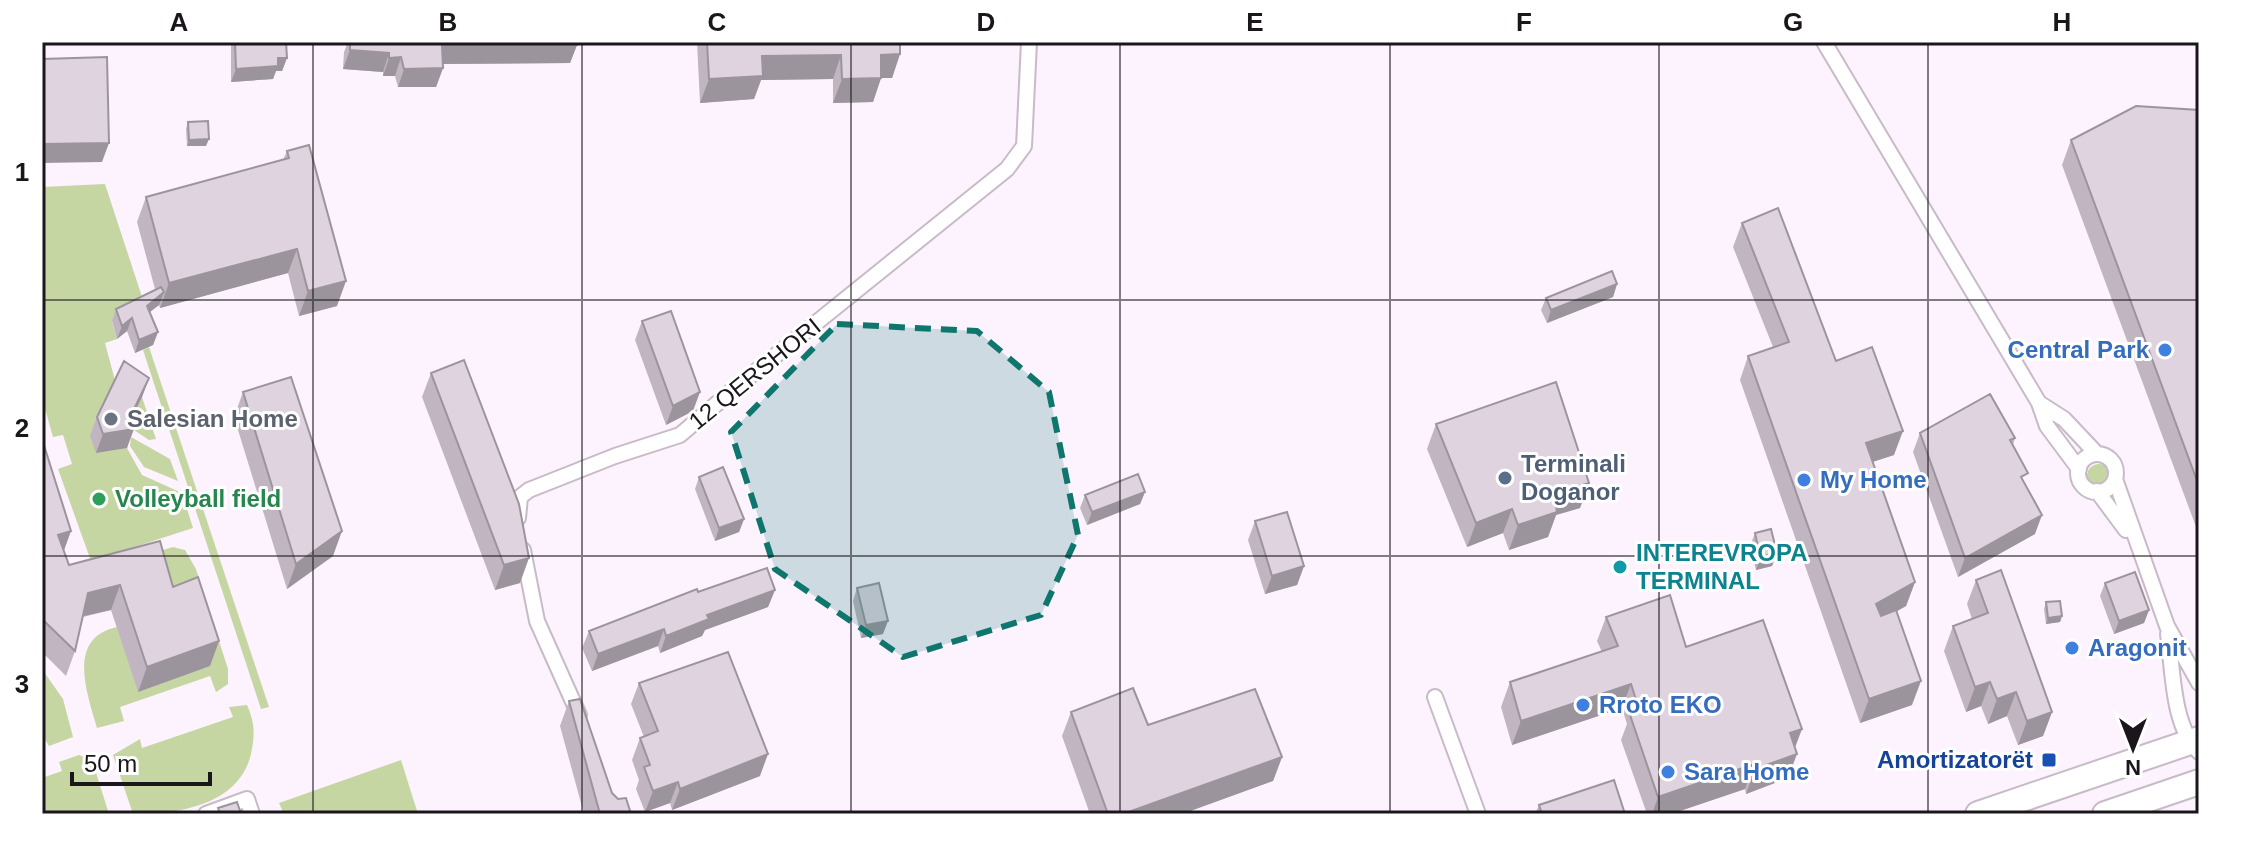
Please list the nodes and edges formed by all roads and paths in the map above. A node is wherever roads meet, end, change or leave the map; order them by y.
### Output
1 (1029, 42) edge
2 (1824, 42) edge
3 (2039, 403) junction
4 (2097, 454) junction
5 (2079, 469) junction
6 (2115, 479) junction
7 (2097, 491) junction
8 (2134, 539) junction
9 (2167, 626) junction
10 (2199, 683) edge
11 (1435, 697) dead end
12 (584, 728) edge
13 (2196, 744) edge
14 (2199, 782) edge
15 (206, 814) edge
16 (252, 814) edge
17 (1478, 814) edge
18 (1978, 814) edge
19 (2105, 814) edge

1 - 12 street, 12 QERSHORI
2 - 3 street
3 - 4 street
3 - 5 street
4 - 5 street
4 - 6 street
5 - 7 street
6 - 7 street
6 - 8 street
7 - 8 street
8 - 9 street
9 - 10 street
9 - 13 street
11 - 17 street
13 - 18 highway
14 - 19 highway
15 - 16 street

